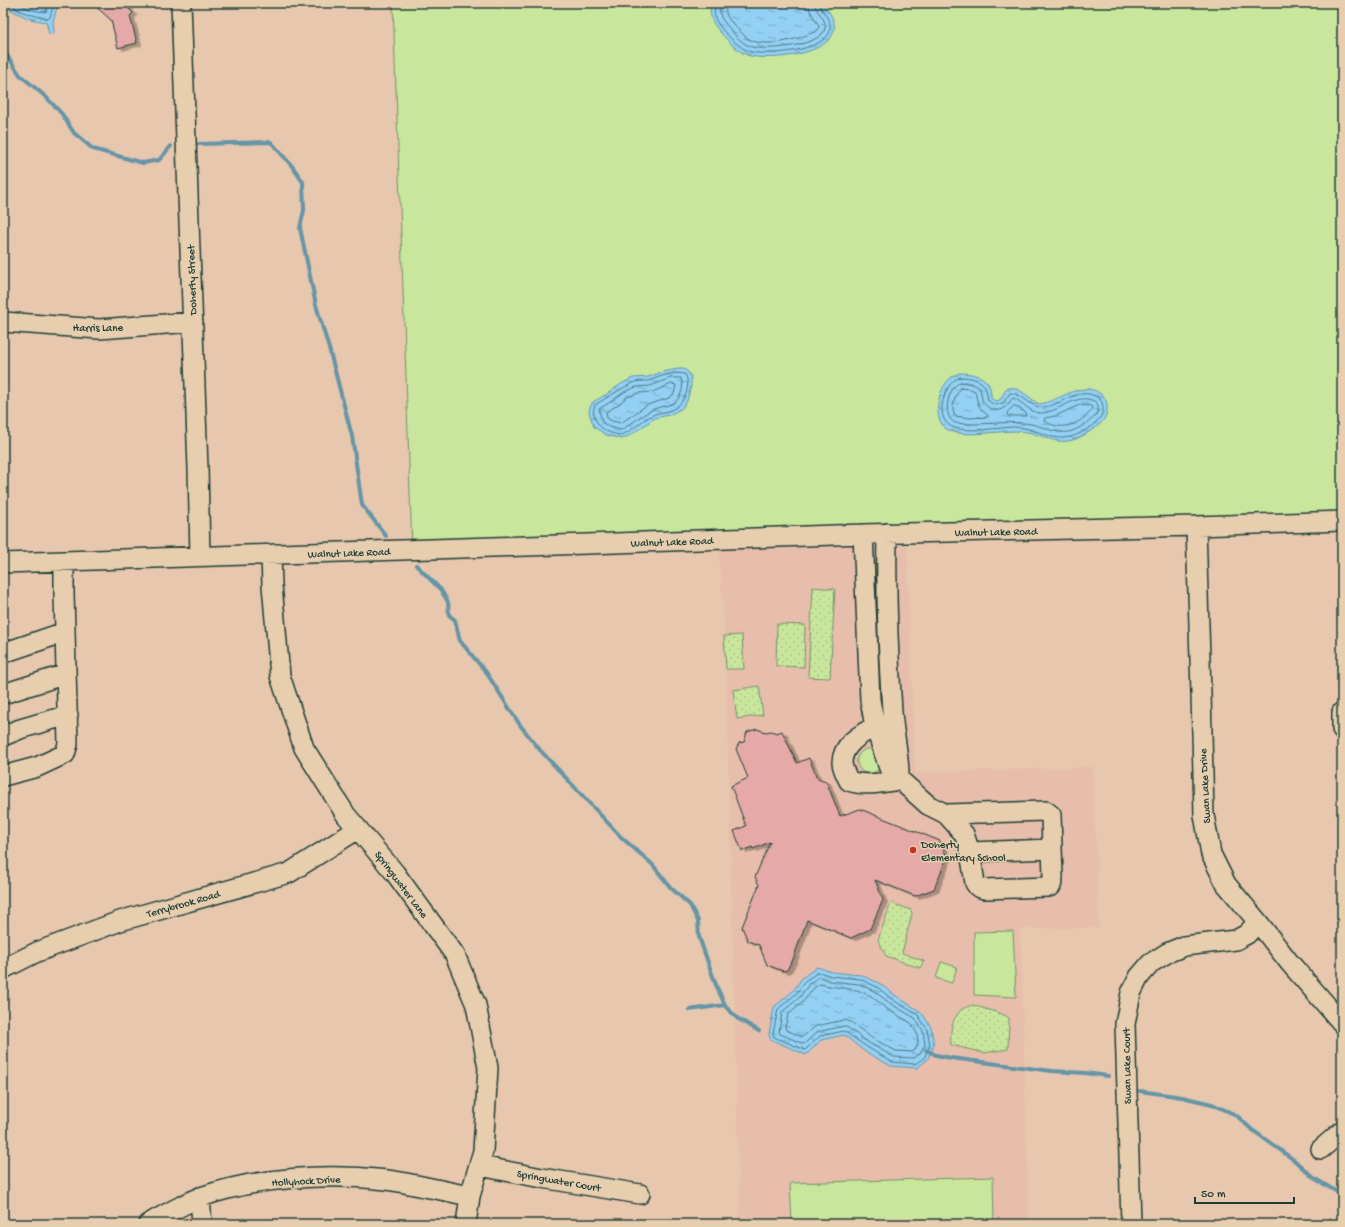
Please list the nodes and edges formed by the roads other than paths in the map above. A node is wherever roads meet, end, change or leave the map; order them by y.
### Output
1 (181, 3) edge
2 (3, 322) edge
3 (192, 322) junction
4 (1342, 520) edge
5 (1196, 526) junction
6 (886, 533) junction
7 (863, 534) junction
8 (271, 555) junction
9 (200, 556) junction
10 (64, 562) junction
11 (3, 564) edge
12 (65, 632) junction
13 (3, 653) edge
14 (66, 674) junction
15 (3, 694) edge
16 (1342, 712) edge
17 (68, 715) junction
18 (875, 726) junction
19 (1342, 729) edge
20 (3, 736) edge
21 (3, 776) edge
22 (900, 780) junction
23 (946, 814) junction
24 (358, 829) junction
25 (1052, 849) junction
26 (970, 852) junction
27 (1258, 922) junction
28 (3, 969) edge
29 (1342, 1023) edge
30 (1342, 1131) edge
31 (1321, 1149) dead end
32 (480, 1166) junction
33 (640, 1194) dead end
34 (470, 1196) junction
35 (200, 1198) junction
36 (1131, 1223) dead end
37 (149, 1224) edge
38 (202, 1224) edge
39 (466, 1224) edge

1 - 3 street, Doherty Street
2 - 3 street, Harris Lane
3 - 9 street, Doherty Street
4 - 5 street, Walnut Lake Road
5 - 6 street, Walnut Lake Road
5 - 27 street, Swan Lake Drive
6 - 7 street, Walnut Lake Road
6 - 22 street
7 - 8 street, Walnut Lake Road
7 - 18 street
8 - 9 street, Walnut Lake Road
8 - 24 street, Springwater Lane
9 - 10 street, Walnut Lake Road
10 - 11 street, Walnut Lake Road
10 - 12 street
12 - 13 street
12 - 14 street
14 - 15 street
14 - 17 street
16 - 19 street
17 - 20 street
17 - 21 street
18 - 22 street
18 - 22 street
22 - 23 street
23 - 25 street
23 - 26 street
24 - 28 street, Terrybrook Road
24 - 32 street, Springwater Lane
25 - 26 street
25 - 26 street
27 - 29 street, Swan Lake Drive
27 - 36 street, Swan Lake Court
30 - 31 street
32 - 33 street, Springwater Court
32 - 34 street, Springwater Lane
34 - 35 street, Hollyhock Drive
34 - 39 street, Springwater Lane
35 - 37 street, Hollyhock Drive
35 - 38 street

